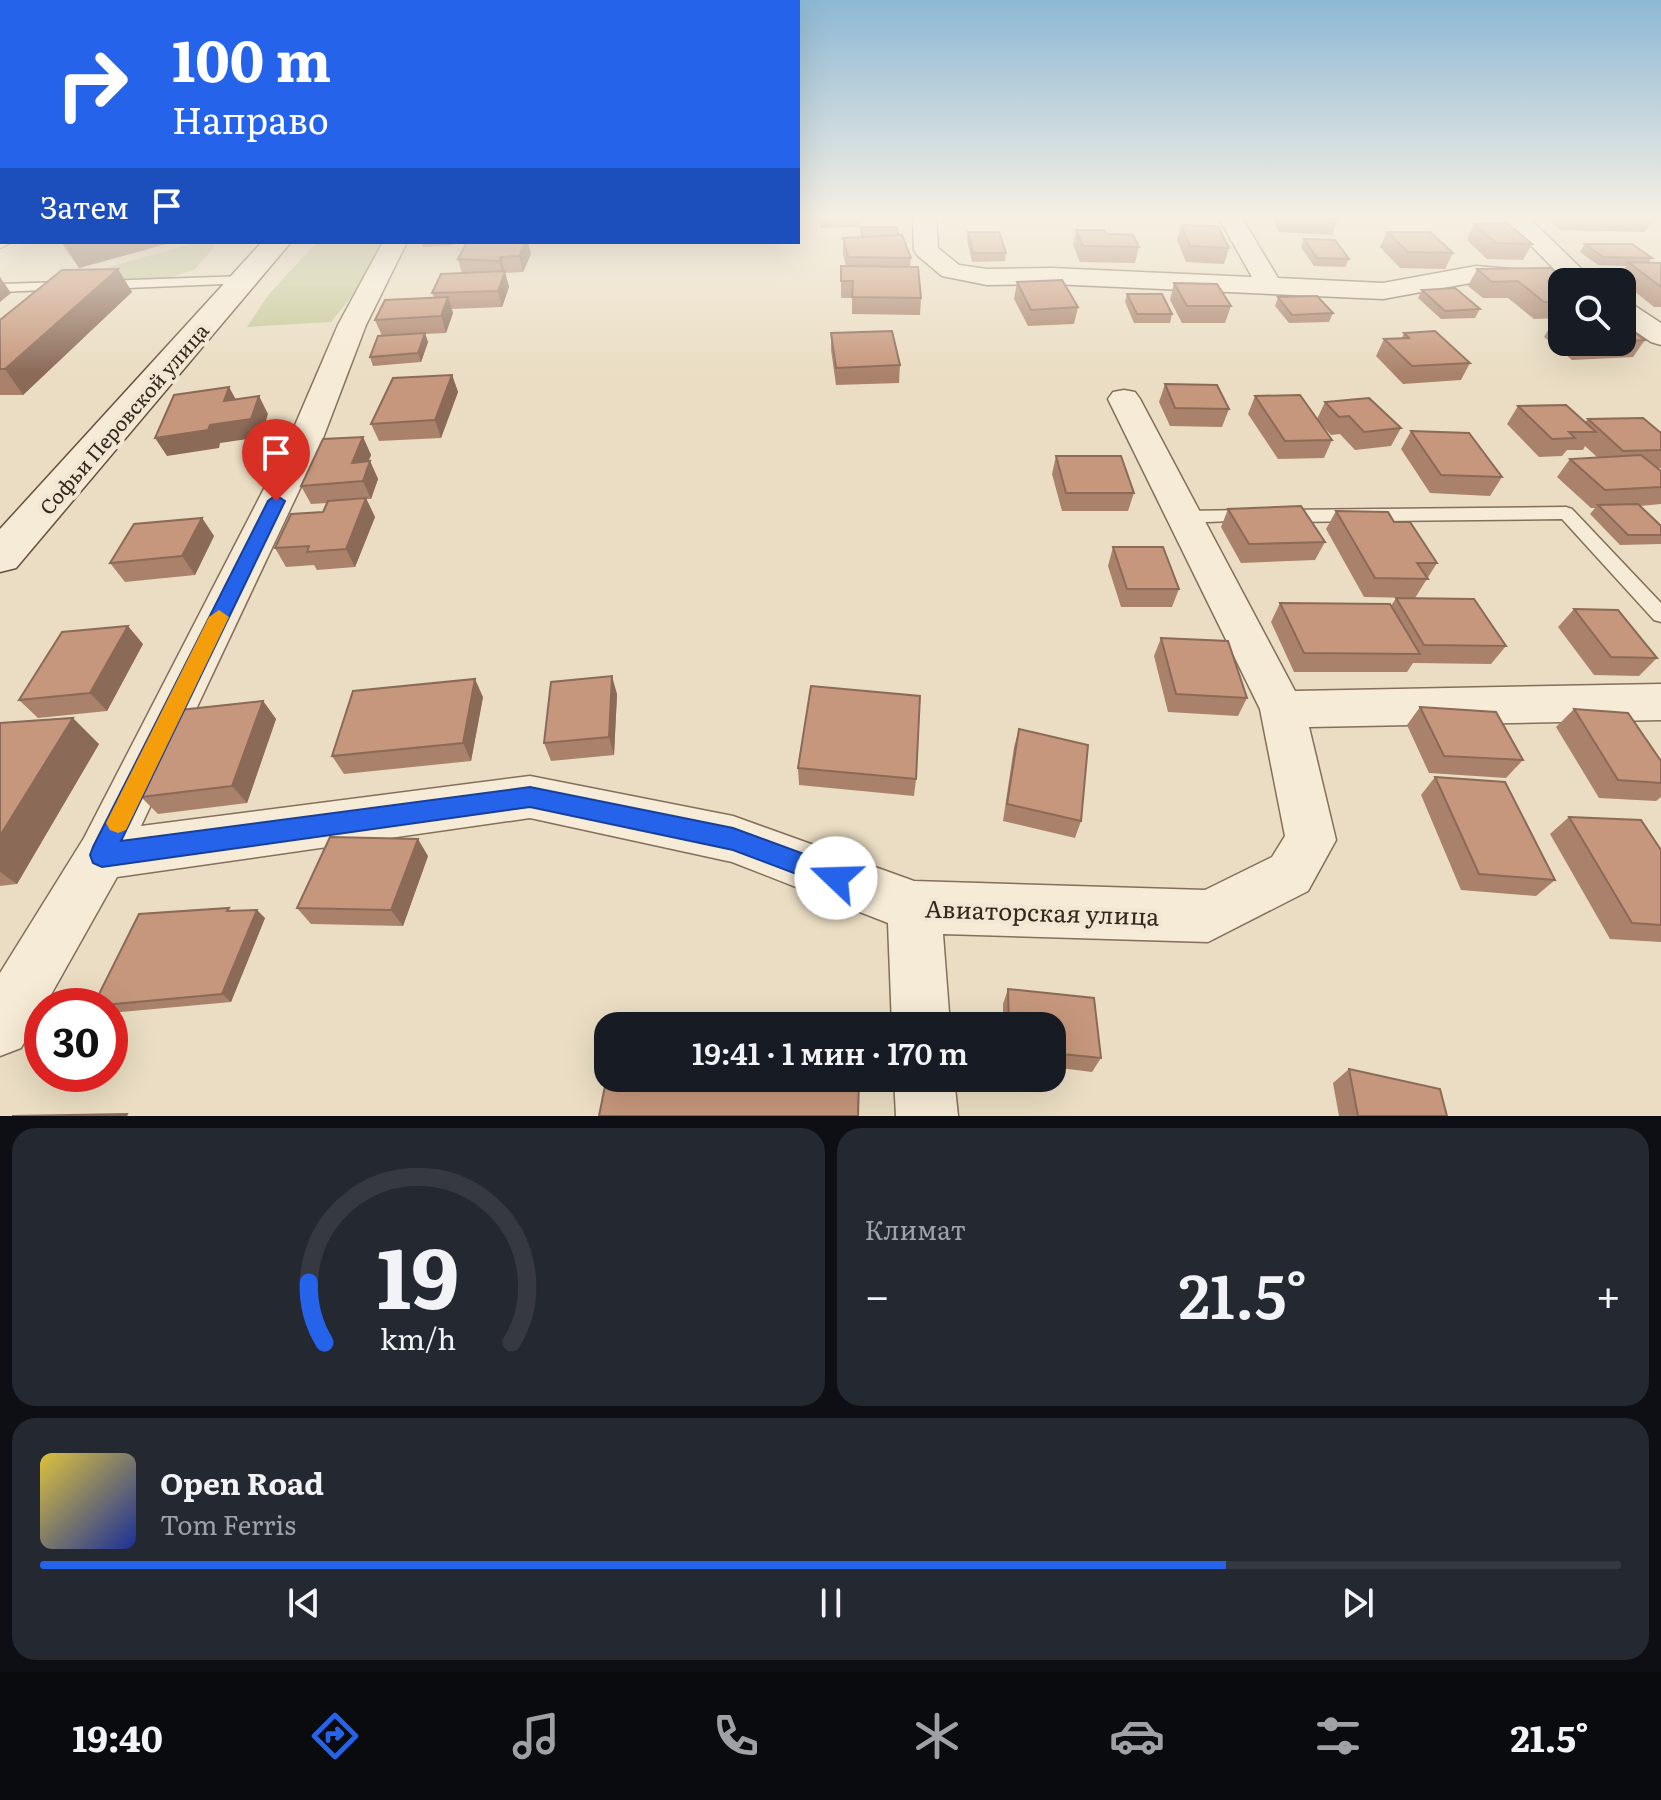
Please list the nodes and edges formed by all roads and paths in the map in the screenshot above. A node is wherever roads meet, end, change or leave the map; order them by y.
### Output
1 (253, 270) edge
2 (380, 270) edge
3 (950, 270) edge
4 (1260, 270) edge
5 (1548, 278) edge
6 (244, 280) junction
7 (53, 287) junction
8 (1270, 287) junction
9 (0, 288) edge
10 (32, 306) edge
11 (1636, 319) edge
12 (1661, 336) edge
13 (1124, 399) dead end
14 (1184, 517) junction
15 (0, 557) edge
16 (1661, 615) edge
17 (1661, 702) edge
18 (1282, 709) junction
19 (102, 855) junction
20 (914, 907) junction
21 (920, 1012) edge
22 (0, 1027) edge
23 (925, 1092) edge
24 (927, 1116) edge

1 - 6 main road, Софьи Перовской улица
2 - 19 street
3 - 8 street
4 - 8 street
5 - 8 street
6 - 7 lane
6 - 15 main road, Софьи Перовской улица
7 - 9 lane
7 - 10 lane
11 - 12 street
13 - 14 street, Авиаторская улица
14 - 16 lane
14 - 18 street, Авиаторская улица
17 - 18 street
18 - 20 street, Авиаторская улица
19 - 20 street, Авиаторская улица
19 - 22 street
20 - 21 street
23 - 24 street

